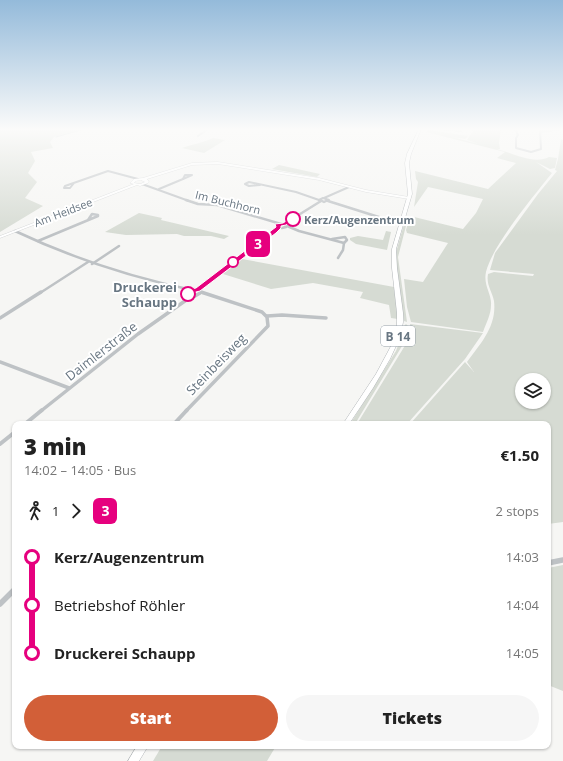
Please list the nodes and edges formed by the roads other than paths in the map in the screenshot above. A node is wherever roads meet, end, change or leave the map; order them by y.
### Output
1 (200, 165) edge
2 (223, 165) edge
3 (408, 165) edge
4 (129, 178) junction
5 (138, 179) junction
6 (183, 179) dead end
7 (146, 181) junction
8 (74, 183) dead end
9 (134, 183) junction
10 (142, 184) junction
11 (260, 185) junction
12 (150, 186) junction
13 (347, 186) junction
14 (160, 189) junction
15 (366, 191) junction
16 (410, 191) junction
17 (312, 197) junction
18 (326, 198) junction
19 (409, 198) junction
20 (320, 201) junction
21 (381, 216) junction
22 (88, 220) dead end
23 (402, 221) junction
24 (271, 222) junction
25 (284, 225) junction
26 (278, 227) junction
27 (283, 228) junction
28 (294, 230) junction
29 (15, 231) junction
30 (0, 237) edge
31 (332, 239) junction
32 (38, 242) junction
33 (344, 242) junction
34 (118, 246) dead end
35 (338, 258) dead end
36 (90, 263) junction
37 (180, 288) junction
38 (192, 290) junction
39 (199, 291) junction
40 (188, 293) junction
41 (192, 296) junction
42 (197, 296) junction
43 (211, 296) junction
44 (267, 316) junction
45 (0, 318) edge
46 (326, 318) dead end
47 (0, 362) edge
48 (69, 388) junction
49 (29, 421) edge
50 (177, 421) edge
51 (348, 421) edge
52 (12, 434) edge
53 (0, 444) edge
54 (563, 560) edge
55 (551, 562) edge
56 (12, 591) edge
57 (0, 604) edge
58 (142, 749) edge
59 (142, 749) edge
60 (133, 761) edge
61 (136, 761) edge

1 - 7 main road
2 - 13 main road
3 - 16 main road, B 14
4 - 5 street
4 - 8 street
4 - 9 street
5 - 7 main road
5 - 9 main road
6 - 14 street, Im Buchhorn
7 - 10 main road
7 - 12 street, Im Buchhorn
9 - 10 main road
9 - 29 main road, Am Heidsee
10 - 12 street, Im Buchhorn
11 - 11 street
11 - 17 street
12 - 14 street, Im Buchhorn
13 - 15 main road
13 - 18 street
14 - 24 street, Im Buchhorn
15 - 16 main road
15 - 19 main road
16 - 19 main road, B 14
17 - 18 street
17 - 20 street
18 - 20 street
18 - 20 street
18 - 21 street
19 - 23 main road, B 14
20 - 25 street
21 - 23 street
21 - 23 street
22 - 32 street
23 - 51 main road, B 14
24 - 25 street, Im Buchhorn
24 - 26 street, Im Buchhorn
25 - 26 street
25 - 27 street
25 - 28 street, Im Buchhorn
26 - 27 street, Im Buchhorn
26 - 39 street
27 - 28 street, Im Buchhorn
28 - 31 street, Im Buchhorn
29 - 30 main road, Am Heidsee
29 - 32 street
31 - 33 street, Im Buchhorn
31 - 33 street, Im Buchhorn
32 - 36 street
33 - 35 street
34 - 36 street
36 - 37 street
36 - 45 street
37 - 38 street
37 - 40 street
38 - 39 street
38 - 40 street
39 - 42 street
39 - 43 street
40 - 41 street
41 - 42 street
41 - 48 street, Daimlerstraße
42 - 43 street
43 - 44 street
44 - 46 street
44 - 50 street, Steinbeisweg
47 - 48 street
48 - 49 street, Daimlerstraße
52 - 53 street
54 - 55 street
56 - 57 street
58 - 60 main road
59 - 61 main road

